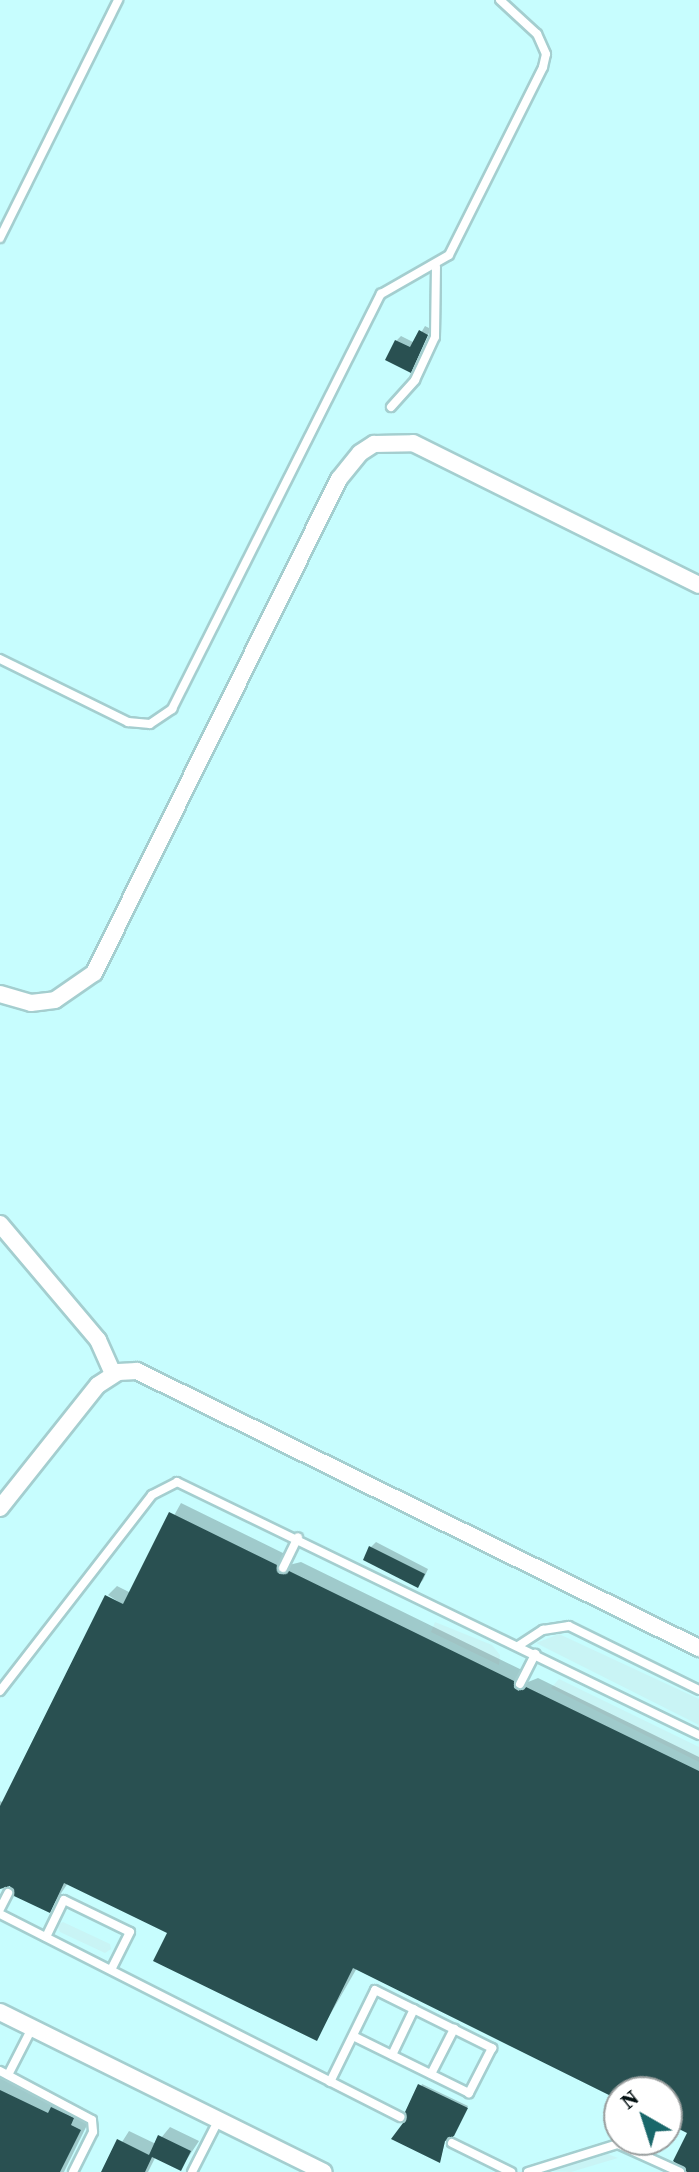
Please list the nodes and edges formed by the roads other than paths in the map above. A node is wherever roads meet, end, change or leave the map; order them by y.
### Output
1 (118, 0) edge
2 (500, 0) edge
3 (0, 238) edge
4 (436, 267) junction
5 (391, 407) dead end
6 (699, 585) edge
7 (0, 659) edge
8 (0, 994) edge
9 (0, 1224) edge
10 (113, 1374) junction
11 (0, 1508) edge
12 (298, 1537) junction
13 (283, 1568) dead end
14 (518, 1646) junction
15 (699, 1648) edge
16 (535, 1654) junction
17 (520, 1684) dead end
18 (699, 1690) edge
19 (0, 1691) edge
20 (699, 1735) edge
21 (8, 1893) dead end
22 (0, 1912) edge
23 (46, 1937) junction
24 (111, 1970) junction
25 (414, 2009) junction
26 (0, 2012) edge
27 (32, 2028) junction
28 (454, 2029) junction
29 (353, 2036) junction
30 (392, 2055) junction
31 (4, 2073) edge
32 (431, 2074) junction
33 (330, 2082) junction
34 (400, 2117) dead end
35 (218, 2120) junction
36 (452, 2143) dead end
37 (73, 2172) edge
38 (192, 2172) edge
39 (324, 2172) edge
40 (511, 2172) edge
41 (528, 2172) edge
42 (680, 2172) edge

1 - 3 lane
2 - 4 lane
4 - 5 lane
4 - 7 lane
6 - 8 street
9 - 10 street
10 - 11 street
10 - 15 street
12 - 13 lane
12 - 14 lane
12 - 19 lane
14 - 16 lane
14 - 18 lane
16 - 17 lane
16 - 20 lane
21 - 22 lane
22 - 23 lane
23 - 24 lane
23 - 24 lane
24 - 33 lane
25 - 28 lane
25 - 29 lane
25 - 30 lane
26 - 27 street
27 - 31 lane
27 - 35 street
28 - 32 lane
28 - 32 lane
29 - 30 lane
29 - 33 lane
30 - 32 lane
31 - 37 lane
33 - 34 lane
35 - 38 lane
35 - 39 street
36 - 40 lane
41 - 42 lane

